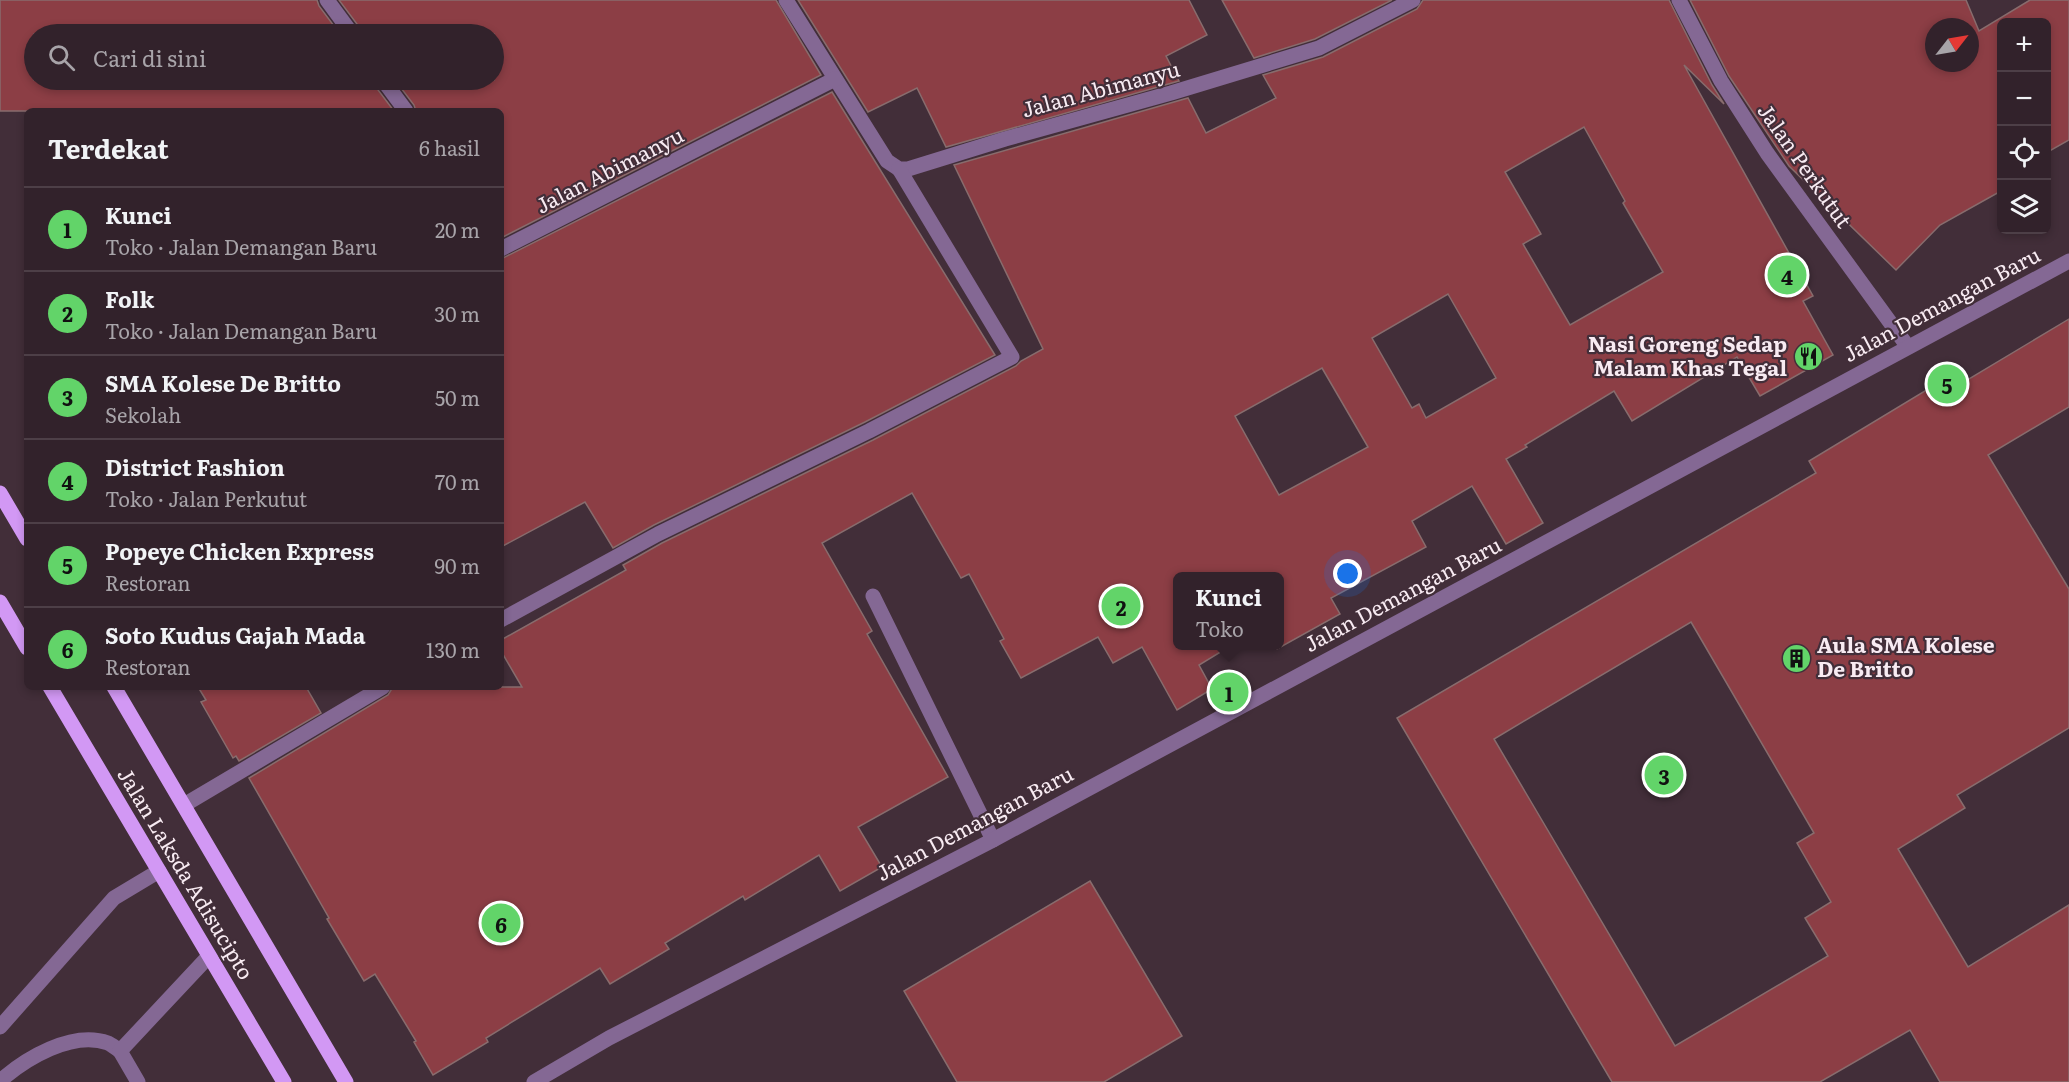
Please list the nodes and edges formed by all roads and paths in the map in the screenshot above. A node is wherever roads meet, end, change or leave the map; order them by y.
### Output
1 (327, 0) edge
2 (786, 0) edge
3 (1413, 0) edge
4 (1679, 0) edge
5 (345, 24) edge
6 (835, 79) junction
7 (390, 90) edge
8 (404, 108) edge
9 (899, 169) junction
10 (504, 247) edge
11 (2069, 261) edge
12 (1908, 347) junction
13 (0, 493) edge
14 (24, 534) edge
15 (873, 596) dead end
16 (0, 602) edge
17 (504, 618) edge
18 (24, 643) edge
19 (52, 690) edge
20 (116, 690) edge
21 (378, 690) edge
22 (184, 805) junction
23 (993, 840) junction
24 (159, 871) junction
25 (209, 956) junction
26 (0, 1027) edge
27 (120, 1051) junction
28 (0, 1081) edge
29 (138, 1082) edge
30 (284, 1082) edge
31 (346, 1082) edge
32 (534, 1082) edge

1 - 5 street
2 - 6 street
3 - 9 street, Jalan Abimanyu
4 - 12 street, Jalan Perkutut
6 - 9 street
6 - 10 street, Jalan Abimanyu
7 - 8 street
9 - 17 street
11 - 12 street, Jalan Demangan Baru
12 - 23 street, Jalan Demangan Baru
13 - 14 main road
15 - 23 street
16 - 18 main road
19 - 24 main road, Jalan Laksda Adisucipto
20 - 22 main road, Jalan Laksda Adisucipto
21 - 22 street
22 - 31 main road, Jalan Laksda Adisucipto
23 - 32 street, Jalan Demangan Baru
24 - 25 main road, Jalan Laksda Adisucipto
24 - 26 street
25 - 27 street
25 - 30 main road, Jalan Laksda Adisucipto
27 - 28 street
27 - 29 street

